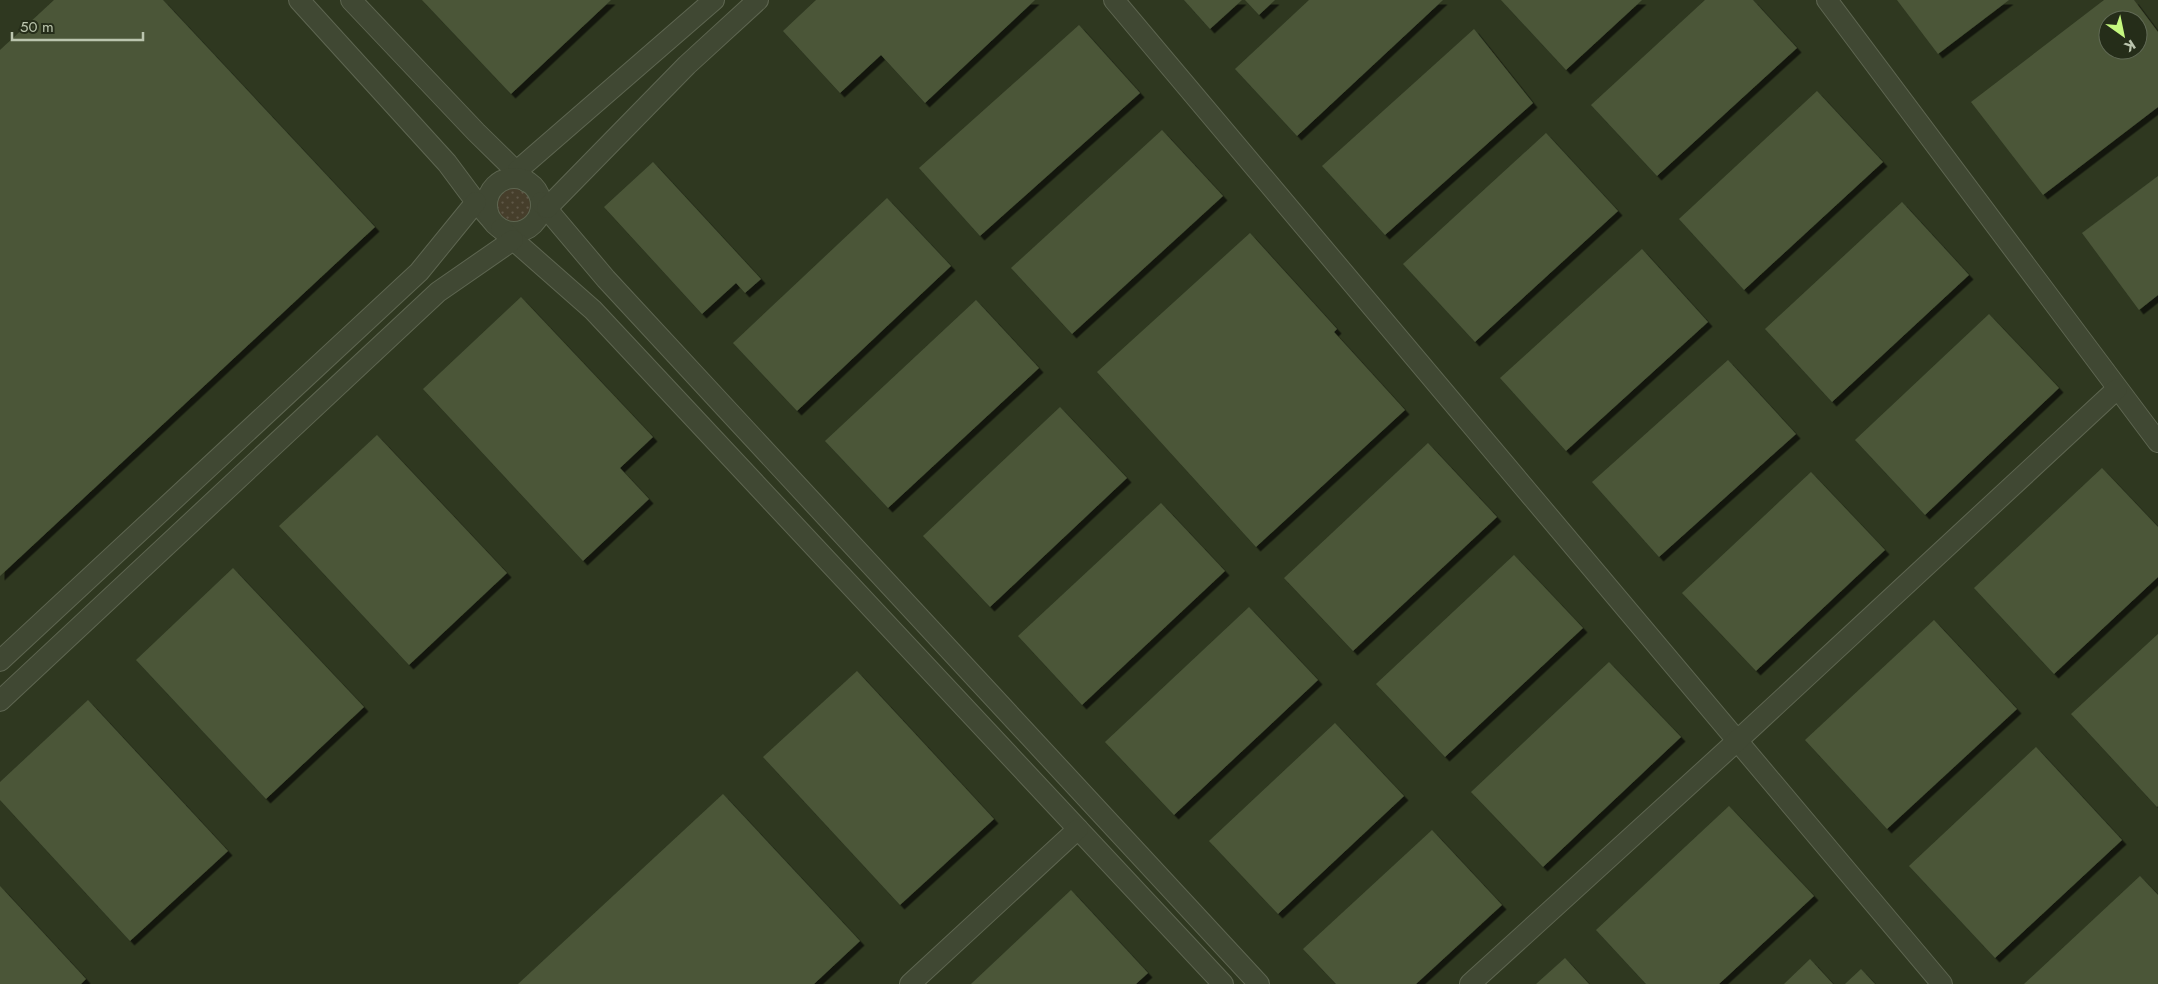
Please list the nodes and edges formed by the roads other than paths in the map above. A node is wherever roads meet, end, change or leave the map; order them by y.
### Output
1 (299, 0) edge
2 (351, 0) edge
3 (714, 0) edge
4 (758, 0) edge
5 (1114, 0) edge
6 (1827, 0) edge
7 (523, 176) junction
8 (476, 202) junction
9 (544, 205) junction
10 (501, 228) junction
11 (2117, 389) junction
12 (2158, 442) edge
13 (0, 660) edge
14 (0, 701) edge
15 (1737, 741) junction
16 (1078, 829) junction
17 (910, 984) edge
18 (1223, 984) edge
19 (1259, 984) edge
20 (1470, 984) edge
21 (1942, 984) edge

1 - 8 street
2 - 7 street
3 - 7 street
4 - 9 street
5 - 15 street
6 - 11 street
7 - 9 street
7 - 10 street
8 - 10 street
8 - 13 street
9 - 10 street
9 - 19 street
10 - 14 street
10 - 16 street
11 - 12 street
11 - 15 street
15 - 20 street
15 - 21 street
16 - 17 street
16 - 18 street

